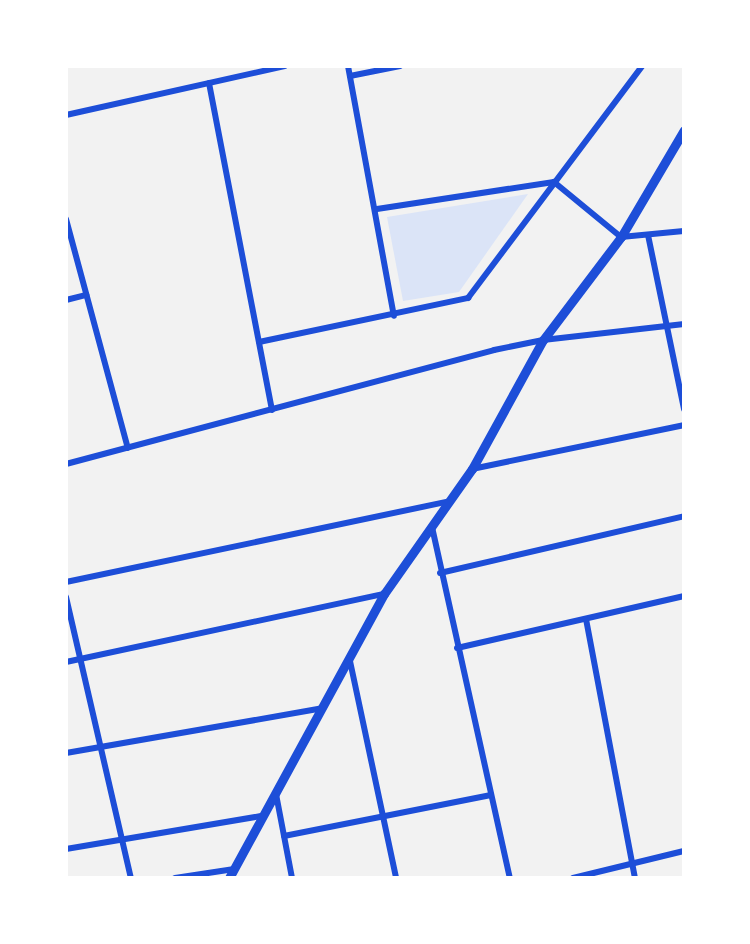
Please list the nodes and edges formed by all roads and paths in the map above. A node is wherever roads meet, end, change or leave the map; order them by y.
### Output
1 (285, 66) edge
2 (348, 66) edge
3 (400, 66) edge
4 (642, 66) edge
5 (350, 76) junction
6 (209, 83) junction
7 (66, 115) edge
8 (684, 130) edge
9 (680, 144) edge
10 (555, 182) junction
11 (377, 209) junction
12 (66, 219) edge
13 (684, 231) edge
14 (648, 235) junction
15 (621, 237) junction
16 (87, 295) junction
17 (66, 300) edge
18 (394, 316) junction
19 (684, 324) edge
20 (667, 327) junction
21 (543, 340) junction
22 (259, 342) junction
23 (684, 409) edge
24 (272, 410) junction
25 (684, 425) edge
26 (128, 448) junction
27 (66, 464) edge
28 (472, 469) junction
29 (449, 501) junction
30 (684, 516) edge
31 (431, 522) junction
32 (440, 573) junction
33 (66, 582) edge
34 (384, 594) junction
35 (684, 596) edge
36 (66, 597) edge
37 (586, 619) junction
38 (458, 648) junction
39 (80, 659) junction
40 (350, 661) junction
41 (66, 662) edge
42 (319, 709) junction
43 (98, 747) junction
44 (66, 753) edge
45 (276, 794) junction
46 (491, 795) junction
47 (262, 816) junction
48 (384, 817) junction
49 (284, 836) junction
50 (123, 840) junction
51 (66, 849) edge
52 (684, 851) edge
53 (633, 864) junction
54 (232, 873) edge
55 (131, 878) edge
56 (175, 878) edge
57 (292, 878) edge
58 (396, 878) edge
59 (510, 878) edge
60 (573, 878) edge
61 (635, 878) edge

1 - 6 street
2 - 5 street
3 - 5 street
4 - 10 street
5 - 11 street
6 - 7 street
6 - 22 street
8 - 9 street
9 - 15 street
10 - 11 street
10 - 15 street
10 - 18 street
11 - 18 street
12 - 16 street
13 - 14 street
14 - 15 street
14 - 20 street
15 - 21 street
16 - 17 street
16 - 26 street
18 - 22 street
19 - 20 street
20 - 21 street
20 - 23 street
21 - 24 street
21 - 28 street
22 - 24 street
24 - 26 street
25 - 28 street
26 - 27 street
28 - 29 street
29 - 31 street
29 - 33 street
30 - 32 street
31 - 32 street
31 - 34 street
32 - 38 street
34 - 39 street
34 - 40 street
35 - 37 street
36 - 39 street
37 - 38 street
37 - 53 street
38 - 46 street
39 - 41 street
39 - 43 street
40 - 42 street
40 - 48 street
42 - 43 street
42 - 45 street
43 - 44 street
43 - 50 street
45 - 47 street
45 - 49 street
46 - 48 street
46 - 59 street
47 - 50 street
47 - 54 street
48 - 49 street
48 - 58 street
49 - 57 street
50 - 51 street
50 - 55 street
52 - 53 street
53 - 60 street
53 - 61 street
54 - 56 street

